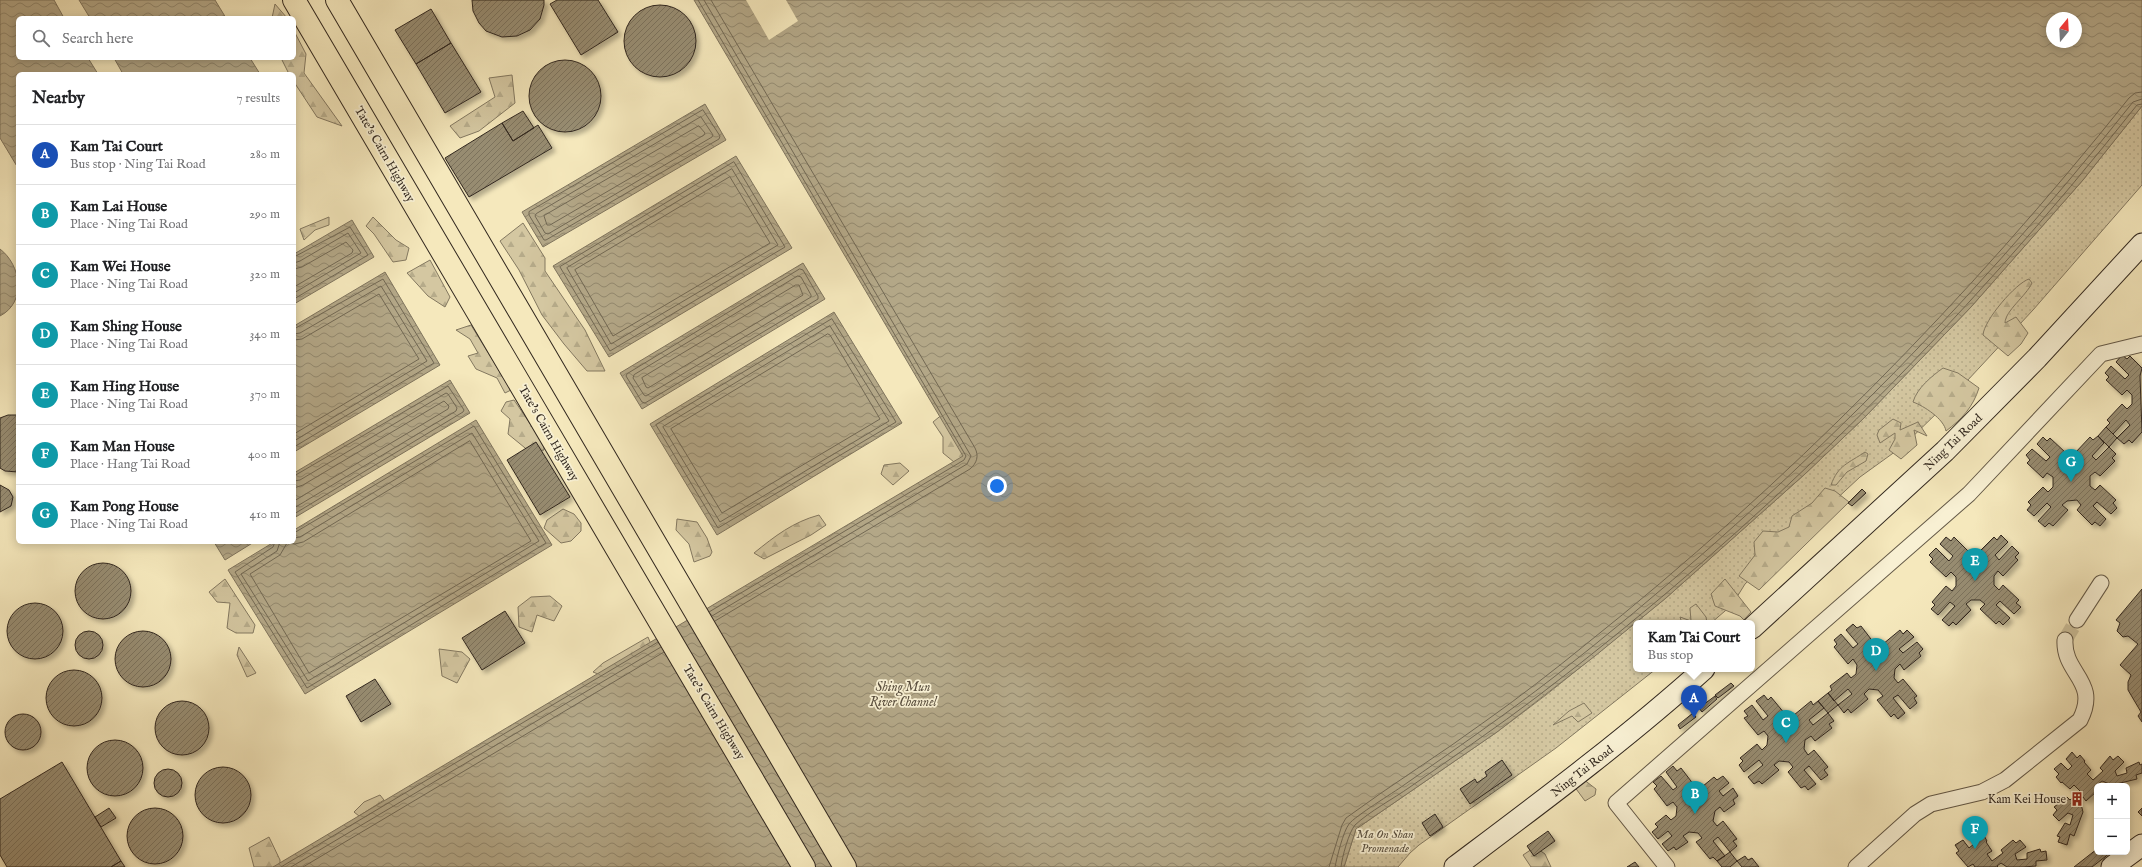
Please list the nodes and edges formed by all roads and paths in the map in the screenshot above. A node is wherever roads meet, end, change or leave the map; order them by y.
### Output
1 (294, 0) edge
2 (337, 0) edge
3 (2142, 244) edge
4 (2142, 344) edge
5 (2101, 583) dead end
6 (2077, 620) tunnel mouth
7 (1755, 625) edge
8 (2065, 640) tunnel mouth
9 (1701, 672) edge
10 (2142, 845) edge
11 (804, 867) edge
12 (845, 867) edge
13 (1455, 867) edge
14 (1667, 867) edge
15 (1856, 867) edge
16 (2112, 867) edge

1 - 11 highway, Tate's Cairn Highway
2 - 12 highway
3 - 7 street, Ning Tai Road
4 - 14 street
5 - 6 street
8 - 15 street
9 - 13 street, Ning Tai Road
10 - 16 street

